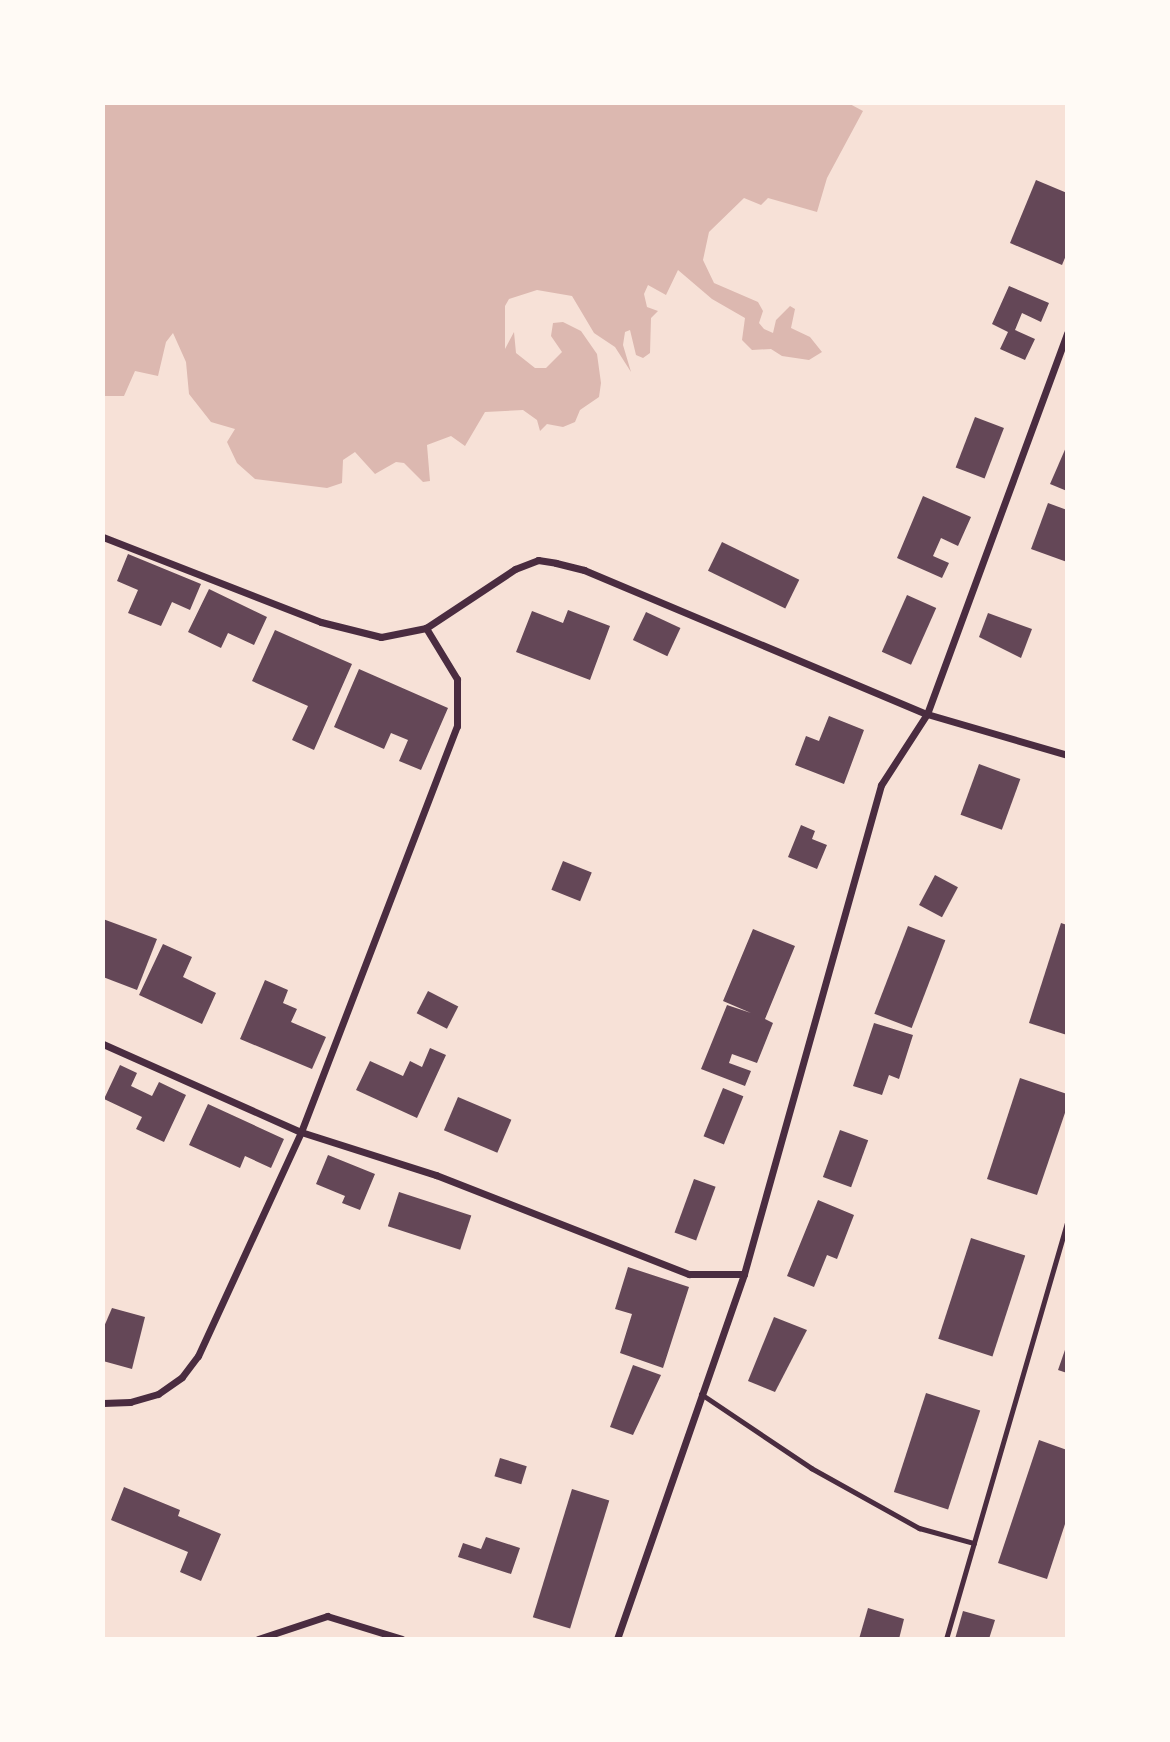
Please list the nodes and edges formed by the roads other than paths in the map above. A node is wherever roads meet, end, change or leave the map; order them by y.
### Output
1 (1067, 333) edge
2 (103, 537) edge
3 (426, 628) junction
4 (927, 713) junction
5 (1067, 755) edge
6 (103, 1044) edge
7 (301, 1132) junction
8 (1067, 1222) edge
9 (744, 1274) junction
10 (701, 1394) junction
11 (103, 1403) edge
12 (974, 1544) junction
13 (258, 1639) edge
14 (402, 1639) edge
15 (617, 1639) edge
16 (946, 1639) edge

1 - 4 street
2 - 3 street
3 - 4 street
3 - 7 street
4 - 5 street
4 - 9 street
6 - 7 street
7 - 9 street
7 - 11 street
8 - 12 lane
9 - 10 street
10 - 12 lane
10 - 15 street
12 - 16 lane
13 - 14 street

